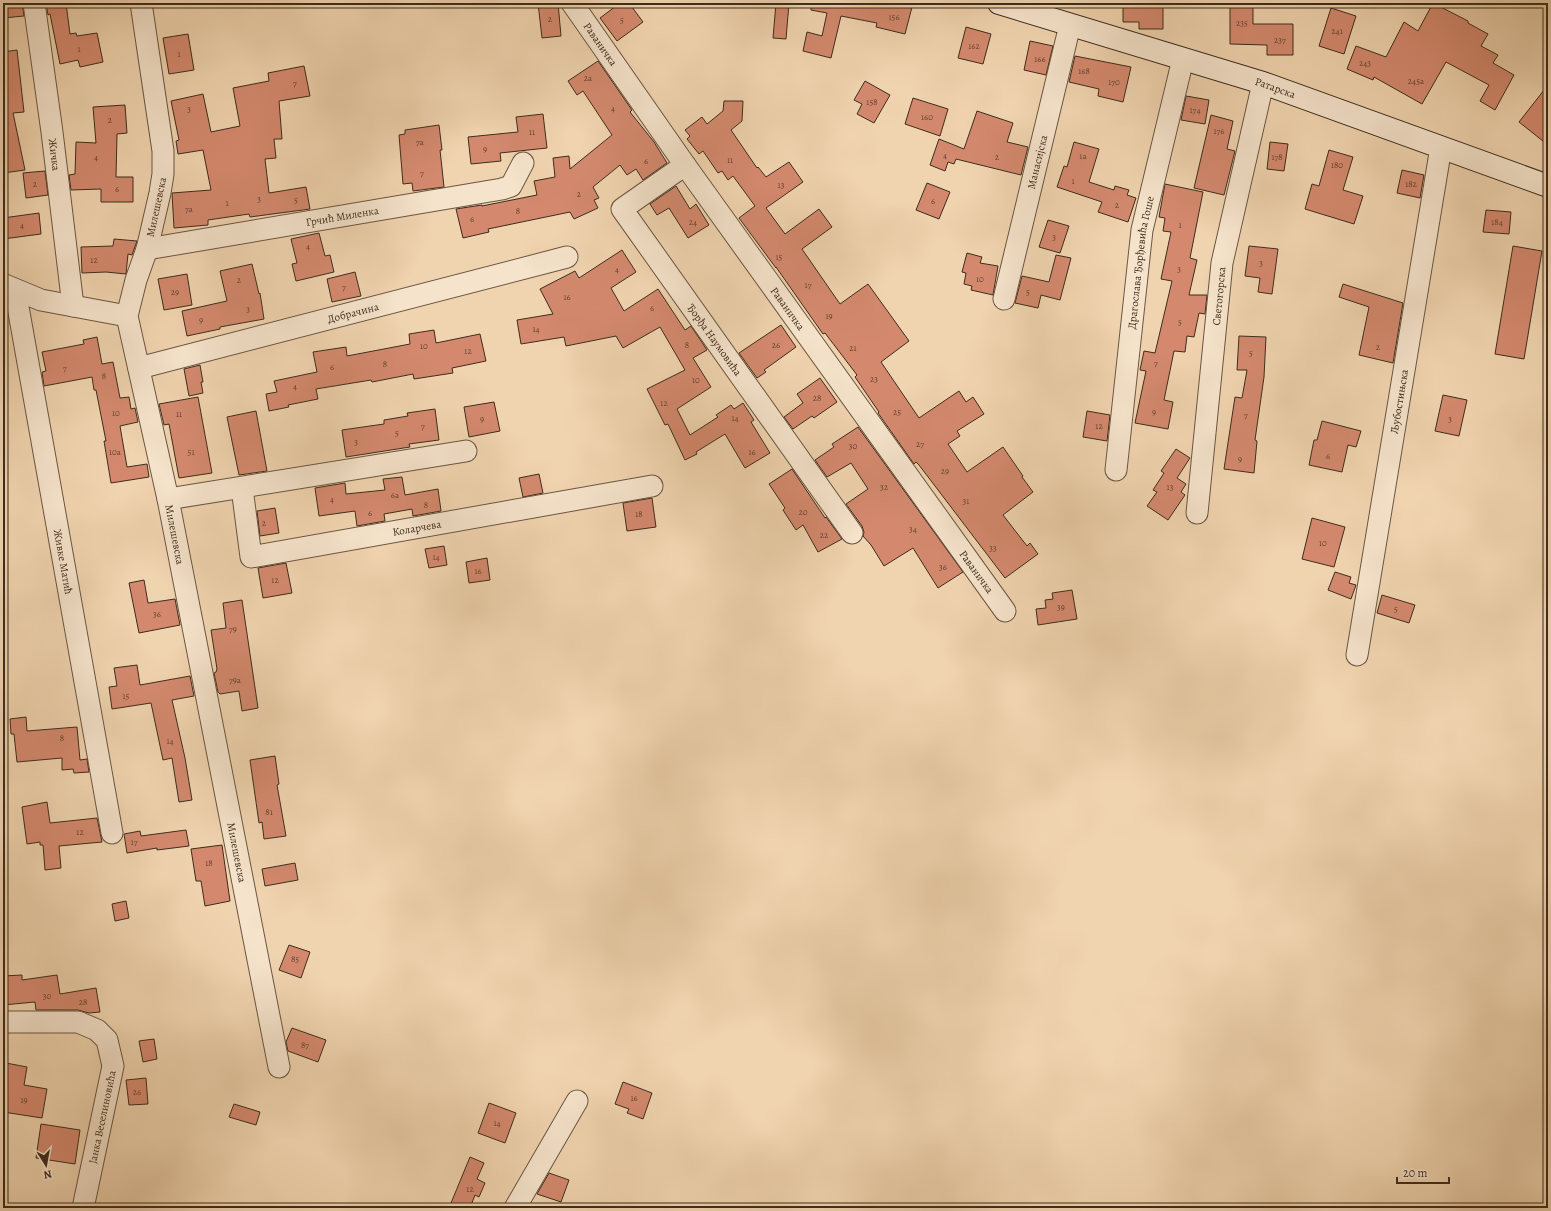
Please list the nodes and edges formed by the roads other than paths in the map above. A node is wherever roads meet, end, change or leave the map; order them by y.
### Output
1 (34, 3) edge
2 (140, 3) edge
3 (572, 3) edge
4 (999, 3) edge
5 (1070, 25) junction
6 (1183, 59) junction
7 (1263, 83) junction
8 (1441, 147) junction
9 (523, 163) dead end
10 (685, 165) junction
11 (1548, 186) edge
12 (147, 249) junction
13 (567, 257) dead end
14 (9, 287) edge
15 (1004, 299) dead end
16 (73, 306) junction
17 (127, 316) junction
18 (140, 368) junction
19 (466, 451) dead end
20 (1116, 470) dead end
21 (652, 486) dead end
22 (242, 488) junction
23 (168, 499) junction
24 (1197, 513) dead end
25 (852, 533) dead end
26 (1005, 612) dead end
27 (1357, 655) dead end
28 (112, 833) dead end
29 (3, 1022) edge
30 (279, 1067) dead end
31 (576, 1101) dead end
32 (82, 1208) edge
33 (515, 1208) edge

1 - 16 street, Жичка
2 - 12 street, Милешевска
3 - 10 street, Раваничка
4 - 5 street, Ратарска
5 - 6 street, Ратарска
5 - 15 street, Манасијска
6 - 7 street, Ратарска
6 - 20 street, Драгослава Ђорђевића Гоше
7 - 8 street, Ратарска
7 - 24 street, Светогорска
8 - 11 street, Ратарска
8 - 27 street, Љубостињска
9 - 12 street, Грчић Миленка
10 - 25 street, Ђорђа Наумовића
10 - 26 street, Раваничка
12 - 17 street, Милешевска
13 - 18 street, Добрачина
14 - 16 street, Живке Матић
14 - 28 street, Живке Матић
16 - 17 street, Живке Матић
17 - 18 street, Милешевска
18 - 23 street, Милешевска
19 - 22 street
21 - 22 street, Коларчева
22 - 23 street
23 - 30 street, Милешевска
29 - 32 street, Јанка Веселиновића
31 - 33 street

